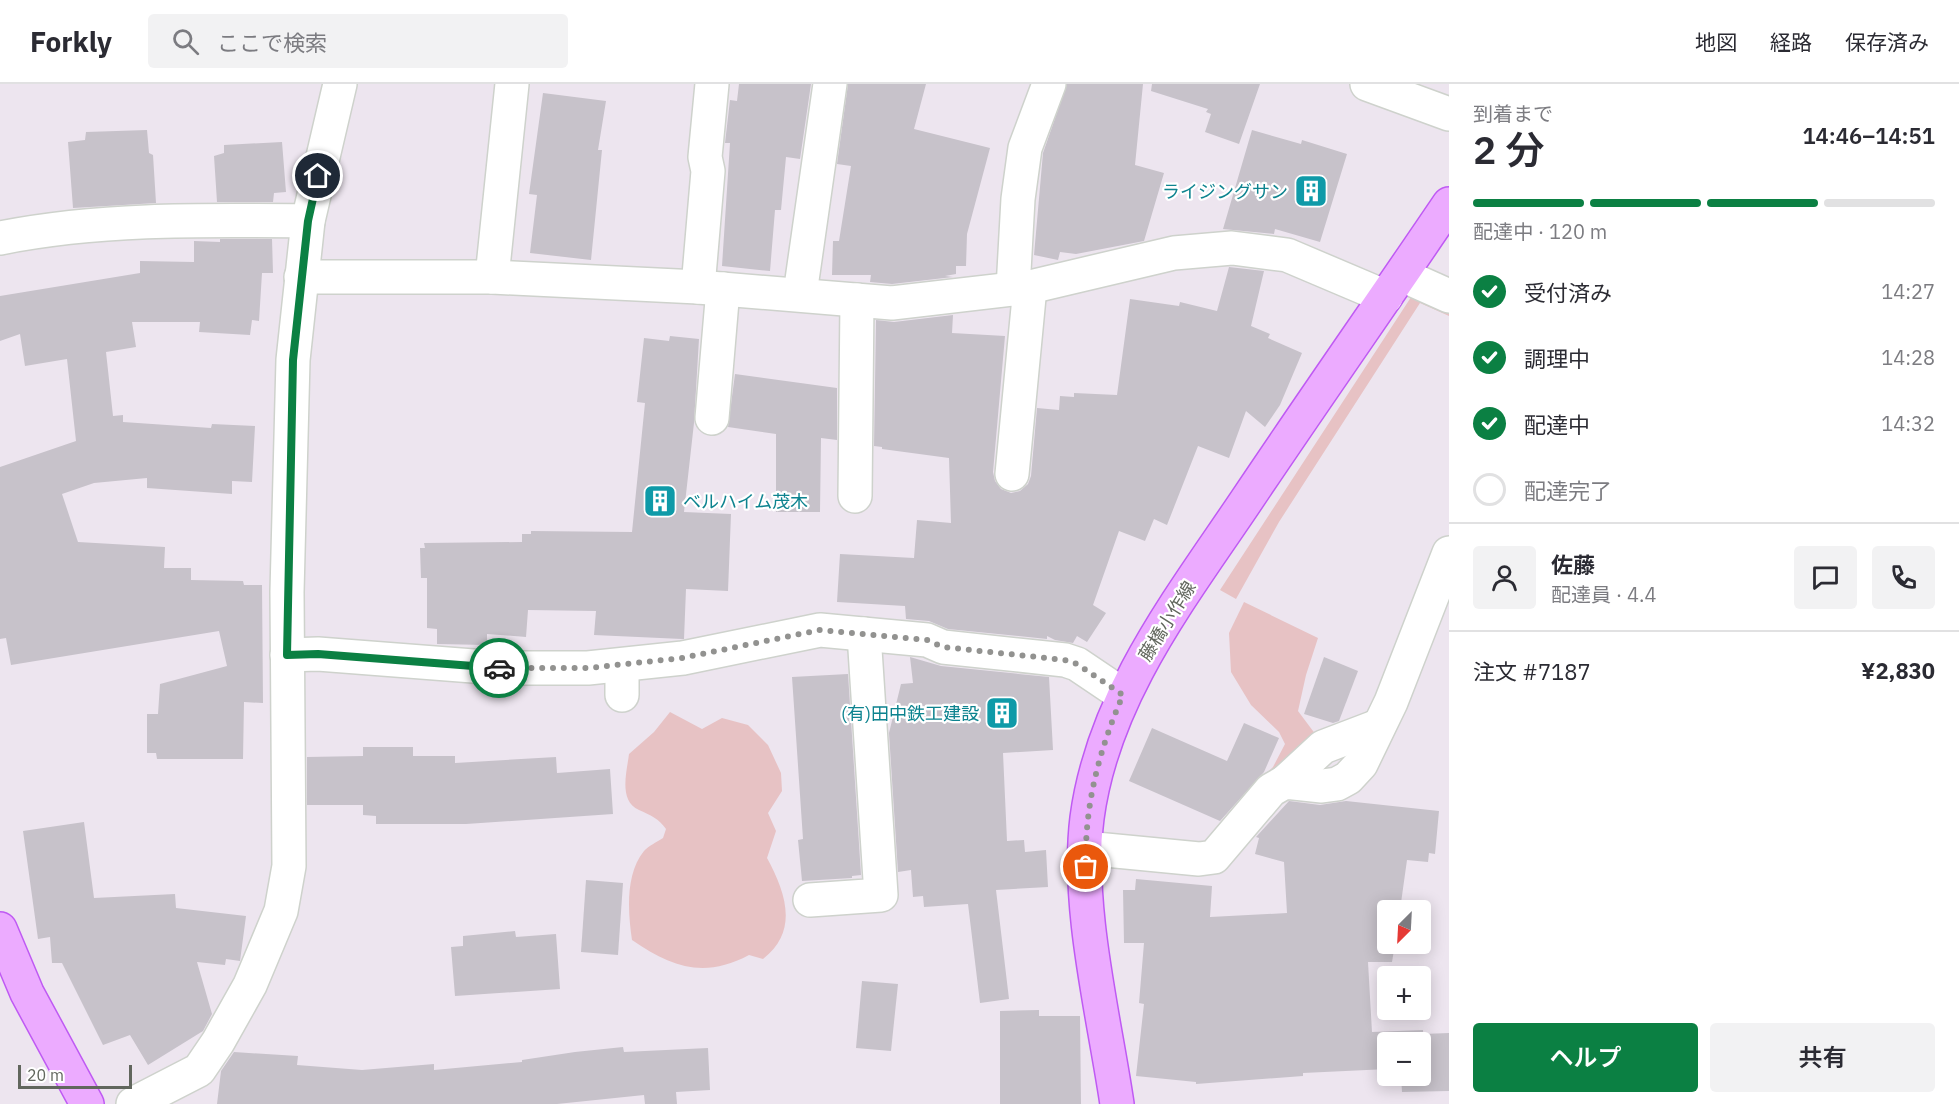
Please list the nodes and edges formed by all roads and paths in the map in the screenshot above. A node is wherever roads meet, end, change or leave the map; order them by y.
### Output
1 (340, 84) edge
2 (512, 84) edge
3 (712, 84) edge
4 (830, 84) edge
5 (1049, 84) edge
6 (1367, 84) edge
7 (1449, 114) edge
8 (1449, 204) edge
9 (308, 221) junction
10 (0, 238) edge
11 (301, 277) junction
12 (492, 277) junction
13 (1394, 286) junction
14 (710, 288) junction
15 (1022, 288) junction
16 (800, 294) junction
17 (1449, 296) edge
18 (857, 300) junction
19 (712, 418) dead end
20 (1012, 474) dead end
21 (855, 496) dead end
22 (1449, 553) edge
23 (864, 634) junction
24 (287, 655) junction
25 (1123, 695) junction
26 (1085, 848) junction
27 (810, 900) dead end
28 (0, 929) edge
29 (87, 1104) edge
30 (133, 1104) edge
31 (1117, 1104) edge

1 - 9 street
2 - 12 street
3 - 14 street
4 - 16 street
5 - 15 street
6 - 7 street
8 - 13 main road, 藤橋小作線
9 - 10 street
9 - 11 street
11 - 12 street
11 - 24 street
12 - 14 street
13 - 15 street
13 - 17 street
13 - 25 main road, 藤橋小作線
14 - 16 street
14 - 19 street
15 - 18 street
15 - 20 street
16 - 18 street
18 - 21 street
22 - 26 street
23 - 24 street
23 - 25 street
23 - 27 street
24 - 30 street
25 - 26 main road, 藤橋小作線
26 - 31 main road, 藤橋小作線
28 - 29 main road

